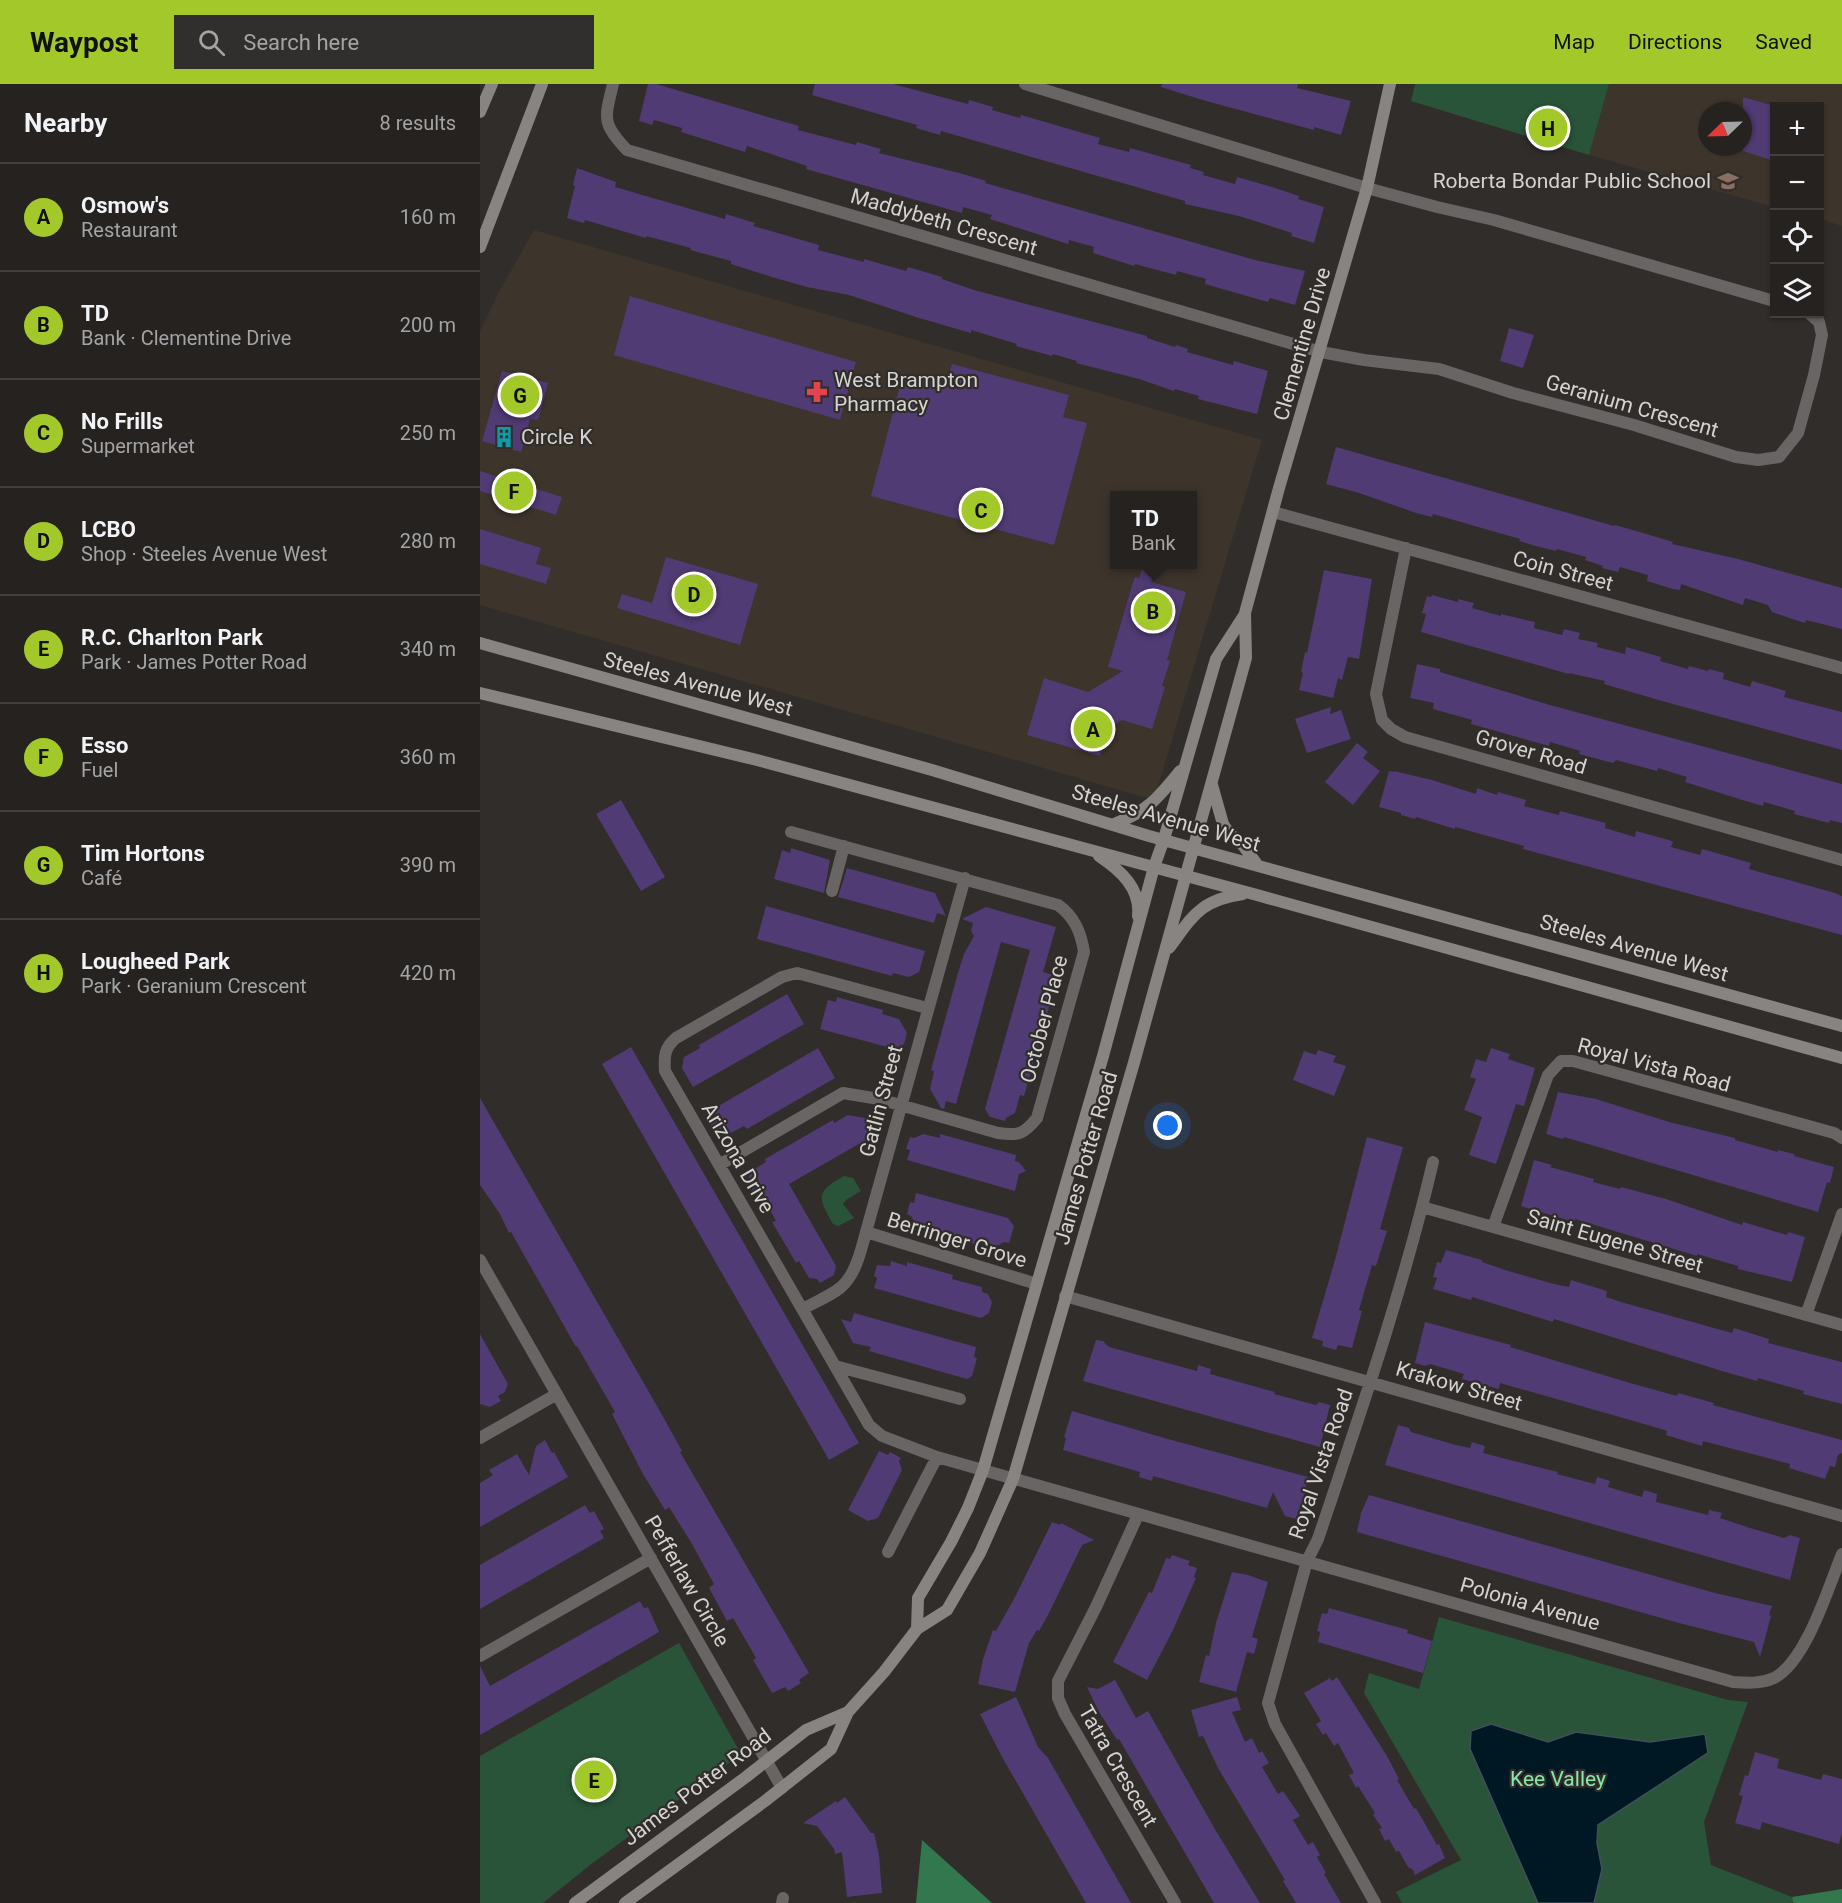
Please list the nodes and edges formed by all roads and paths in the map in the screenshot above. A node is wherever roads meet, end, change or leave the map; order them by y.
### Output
1 (492, 84) edge
2 (542, 84) edge
3 (613, 84) edge
4 (1025, 84) edge
5 (1390, 84) edge
6 (480, 112) edge
7 (1367, 188) junction
8 (480, 247) edge
9 (1770, 300) edge
10 (1814, 318) edge
11 (1321, 352) junction
12 (1273, 512) junction
13 (1406, 548) junction
14 (1245, 614) junction
15 (480, 643) edge
16 (1842, 668) edge
17 (480, 693) edge
18 (1184, 765) junction
19 (1212, 784) junction
20 (1114, 824) junction
21 (790, 832) dead end
22 (1164, 839) junction
23 (844, 846) junction
24 (1079, 847) junction
25 (1193, 847) junction
26 (1842, 860) edge
27 (1256, 863) junction
28 (1154, 867) junction
29 (1185, 876) junction
30 (964, 878) junction
31 (832, 891) dead end
32 (1257, 895) junction
33 (1136, 935) junction
34 (1164, 954) junction
35 (927, 1008) junction
36 (1842, 1026) edge
37 (1842, 1058) edge
38 (900, 1105) junction
39 (1842, 1138) edge
40 (1433, 1161) dead end
41 (719, 1165) junction
42 (1422, 1208) junction
43 (1842, 1214) edge
44 (1493, 1227) junction
45 (866, 1232) junction
46 (480, 1260) edge
47 (1037, 1284) junction
48 (1065, 1296) junction
49 (803, 1309) junction
50 (1806, 1315) junction
51 (1842, 1325) edge
52 (835, 1366) junction
53 (1371, 1381) junction
54 (557, 1394) junction
55 (960, 1399) dead end
56 (480, 1438) edge
57 (937, 1457) junction
58 (983, 1470) junction
59 (1013, 1479) junction
60 (1138, 1515) junction
61 (1842, 1516) edge
62 (888, 1552) dead end
63 (1842, 1554) edge
64 (651, 1558) junction
65 (1307, 1561) junction
66 (917, 1629) junction
67 (480, 1656) edge
68 (848, 1712) junction
69 (767, 1761) junction
70 (782, 1788) junction
71 (575, 1903) edge
72 (625, 1903) edge
73 (1175, 1903) edge
74 (1376, 1903) edge

1 - 6 main road
2 - 8 main road
3 - 11 street, Maddybeth Crescent
4 - 7 street
5 - 7 main road, Clementine Drive
7 - 9 street
7 - 11 main road, Clementine Drive
10 - 11 street, Geranium Crescent
11 - 12 main road, Clementine Drive
12 - 13 street, Coin Street
12 - 14 main road, Clementine Drive
13 - 16 street, Coin Street
13 - 26 street, Grover Road
14 - 18 main road, Clementine Drive
14 - 19 main road, Clementine Drive
15 - 20 main road, Steeles Avenue West
17 - 24 main road
18 - 20 main road
18 - 22 main road, Clementine Drive
19 - 25 main road, Clementine Drive
19 - 27 main road
20 - 22 main road, Steeles Avenue West
21 - 23 street, October Place
22 - 25 main road, Steeles Avenue West
22 - 28 main road, James Potter Road
23 - 30 street, October Place
23 - 31 street
24 - 28 main road
24 - 33 main road
25 - 27 main road, Steeles Avenue West
25 - 29 main road, James Potter Road
27 - 36 main road, Steeles Avenue West
28 - 29 main road
28 - 33 main road, James Potter Road
29 - 32 main road
29 - 34 main road, James Potter Road
30 - 35 street, Gatlin Street
30 - 38 street, October Place
32 - 34 main road
32 - 37 main road
33 - 47 main road, James Potter Road
34 - 48 main road, James Potter Road
35 - 38 street, Gatlin Street
35 - 41 street, Arizona Drive
38 - 41 street
38 - 45 street, Gatlin Street
39 - 44 street, Royal Vista Road
40 - 42 street
41 - 49 street, Arizona Drive
42 - 44 street, Saint Eugene Street
42 - 53 street, Royal Vista Road
43 - 50 street
44 - 50 street, Saint Eugene Street
45 - 47 street, Berringer Grove
45 - 49 street, Gatlin Street
46 - 54 street, Pefferlaw Circle
47 - 58 main road, James Potter Road
48 - 53 street, Krakow Street
48 - 59 main road, James Potter Road
49 - 52 street, Arizona Drive
50 - 51 street, Saint Eugene Street
52 - 55 street
52 - 57 street, Arizona Drive
53 - 61 street, Krakow Street
53 - 65 street, Royal Vista Road
54 - 56 street
54 - 64 street, Pefferlaw Circle
57 - 58 street, Arizona Drive
57 - 62 street
58 - 59 street
58 - 66 main road, James Potter Road
59 - 60 street
59 - 66 main road, James Potter Road
60 - 65 street, Polonia Avenue
60 - 73 street, Tatra Crescent
63 - 65 street, Polonia Avenue
64 - 67 street
64 - 69 street, Pefferlaw Circle
65 - 74 street
66 - 68 main road, James Potter Road
68 - 69 main road, James Potter Road
68 - 70 main road, James Potter Road
69 - 70 street, Pefferlaw Circle
69 - 71 main road, James Potter Road
70 - 72 main road, James Potter Road

